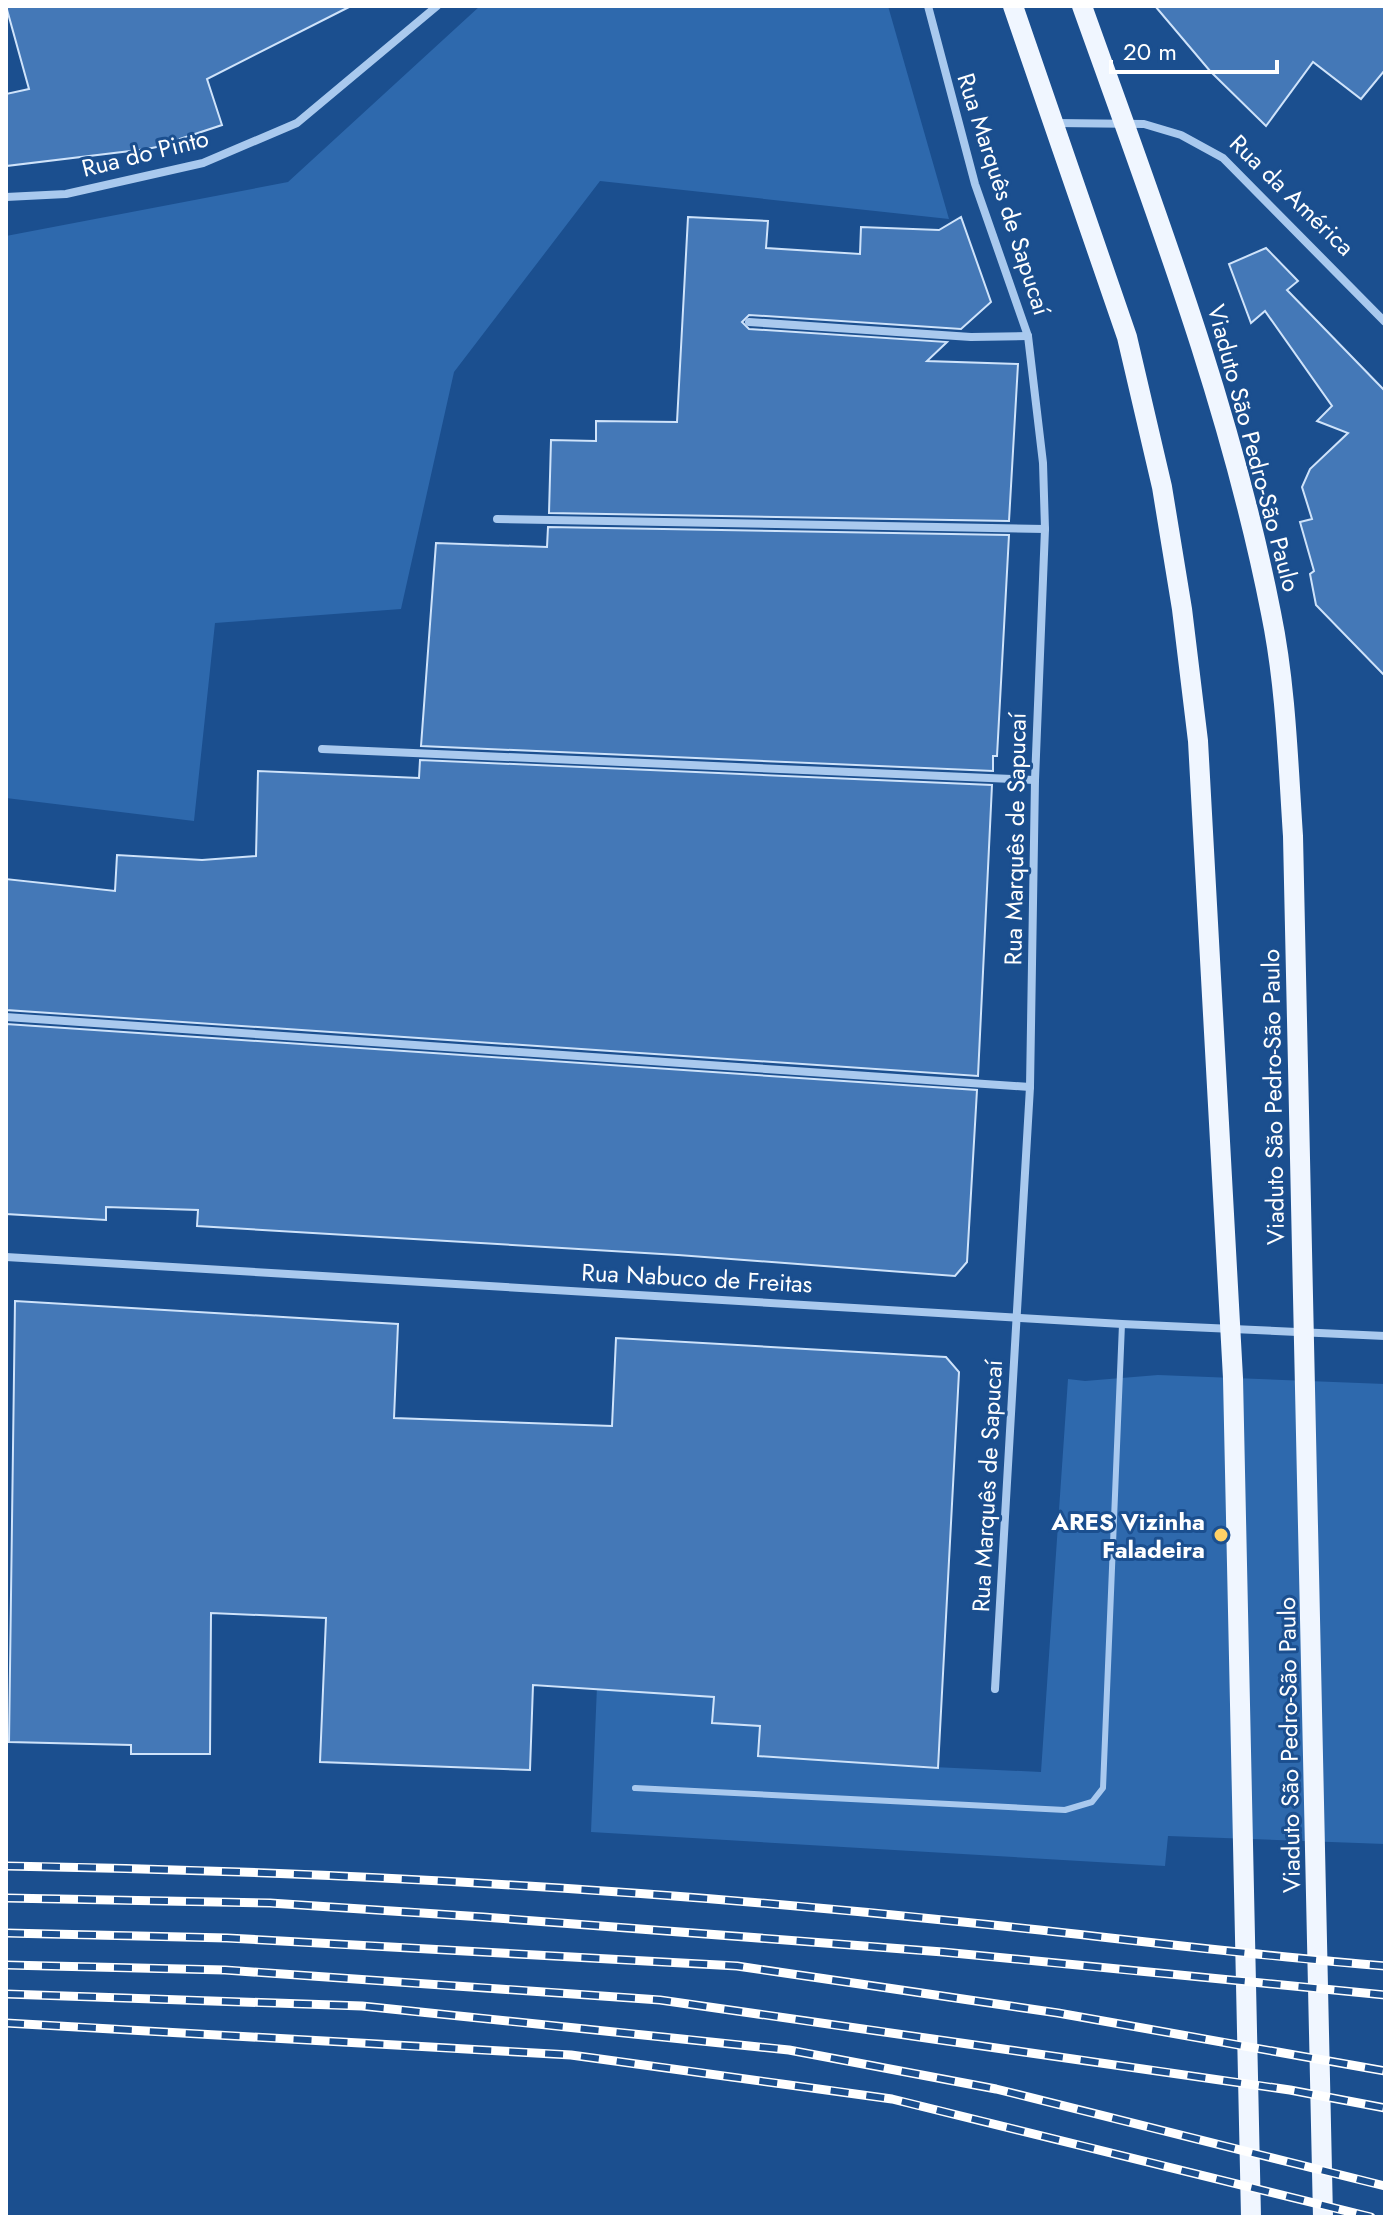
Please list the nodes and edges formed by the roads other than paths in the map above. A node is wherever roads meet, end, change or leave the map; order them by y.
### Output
1 (437, 6) edge
2 (928, 6) edge
3 (1013, 6) edge
4 (1082, 6) edge
5 (1055, 123) junction
6 (6, 197) edge
7 (749, 322) dead end
8 (1385, 322) edge
9 (1028, 336) junction
10 (497, 519) dead end
11 (1045, 529) junction
12 (322, 749) dead end
13 (1035, 780) junction
14 (6, 1017) edge
15 (1030, 1087) junction
16 (6, 1257) edge
17 (1017, 1317) junction
18 (1122, 1324) junction
19 (1385, 1336) edge
20 (995, 1689) dead end
21 (635, 1788) dead end
22 (1251, 2217) edge
23 (1323, 2217) edge

1 - 6 street, Rua do Pinto
2 - 9 street, Rua Marquês de Sapucaí
3 - 5 main road
4 - 23 main road, Viaduto São Pedro-São Paulo
5 - 8 street, Rua da América
5 - 22 main road, Viaduto São Pedro-São Paulo
7 - 9 street
9 - 11 street, Rua Marquês de Sapucaí
10 - 11 street
11 - 13 street, Rua Marquês de Sapucaí
12 - 13 street
13 - 15 street, Rua Marquês de Sapucaí
14 - 15 street
15 - 17 street, Rua Marquês de Sapucaí
16 - 17 street, Rua Nabuco de Freitas
17 - 18 street, Rua Nabuco de Freitas
17 - 20 street, Rua Marquês de Sapucaí
18 - 19 street, Rua Nabuco de Freitas
18 - 21 lane

